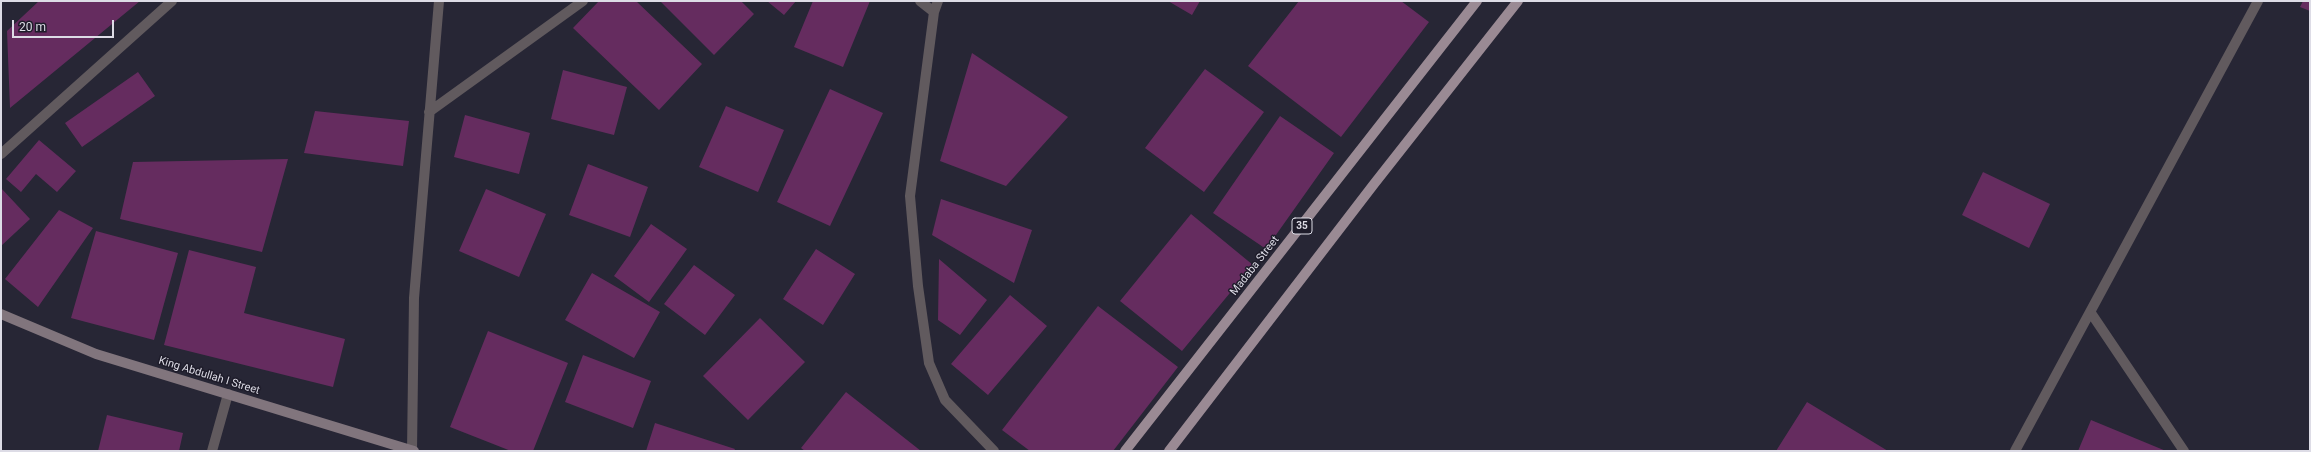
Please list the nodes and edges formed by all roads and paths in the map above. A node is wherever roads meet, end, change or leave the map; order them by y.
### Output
1 (172, 1) edge
2 (439, 1) edge
3 (583, 1) edge
4 (920, 1) edge
5 (938, 1) edge
6 (1477, 1) edge
7 (1518, 1) edge
8 (2258, 1) edge
9 (934, 12) junction
10 (429, 112) junction
11 (1, 154) edge
12 (2091, 313) junction
13 (1, 314) edge
14 (228, 394) junction
15 (212, 451) edge
16 (413, 451) edge
17 (994, 451) edge
18 (1125, 451) edge
19 (1169, 451) edge
20 (2015, 451) edge
21 (2184, 451) edge

1 - 11 street
2 - 10 street
3 - 10 street
4 - 9 street
5 - 9 street
6 - 18 main road, Madaba Street / 35
7 - 19 main road
8 - 12 street
9 - 17 street
10 - 16 street
12 - 20 street
12 - 21 street
13 - 14 main road, King Abdullah I Street
14 - 15 street
14 - 16 main road, King Abdullah I Street

